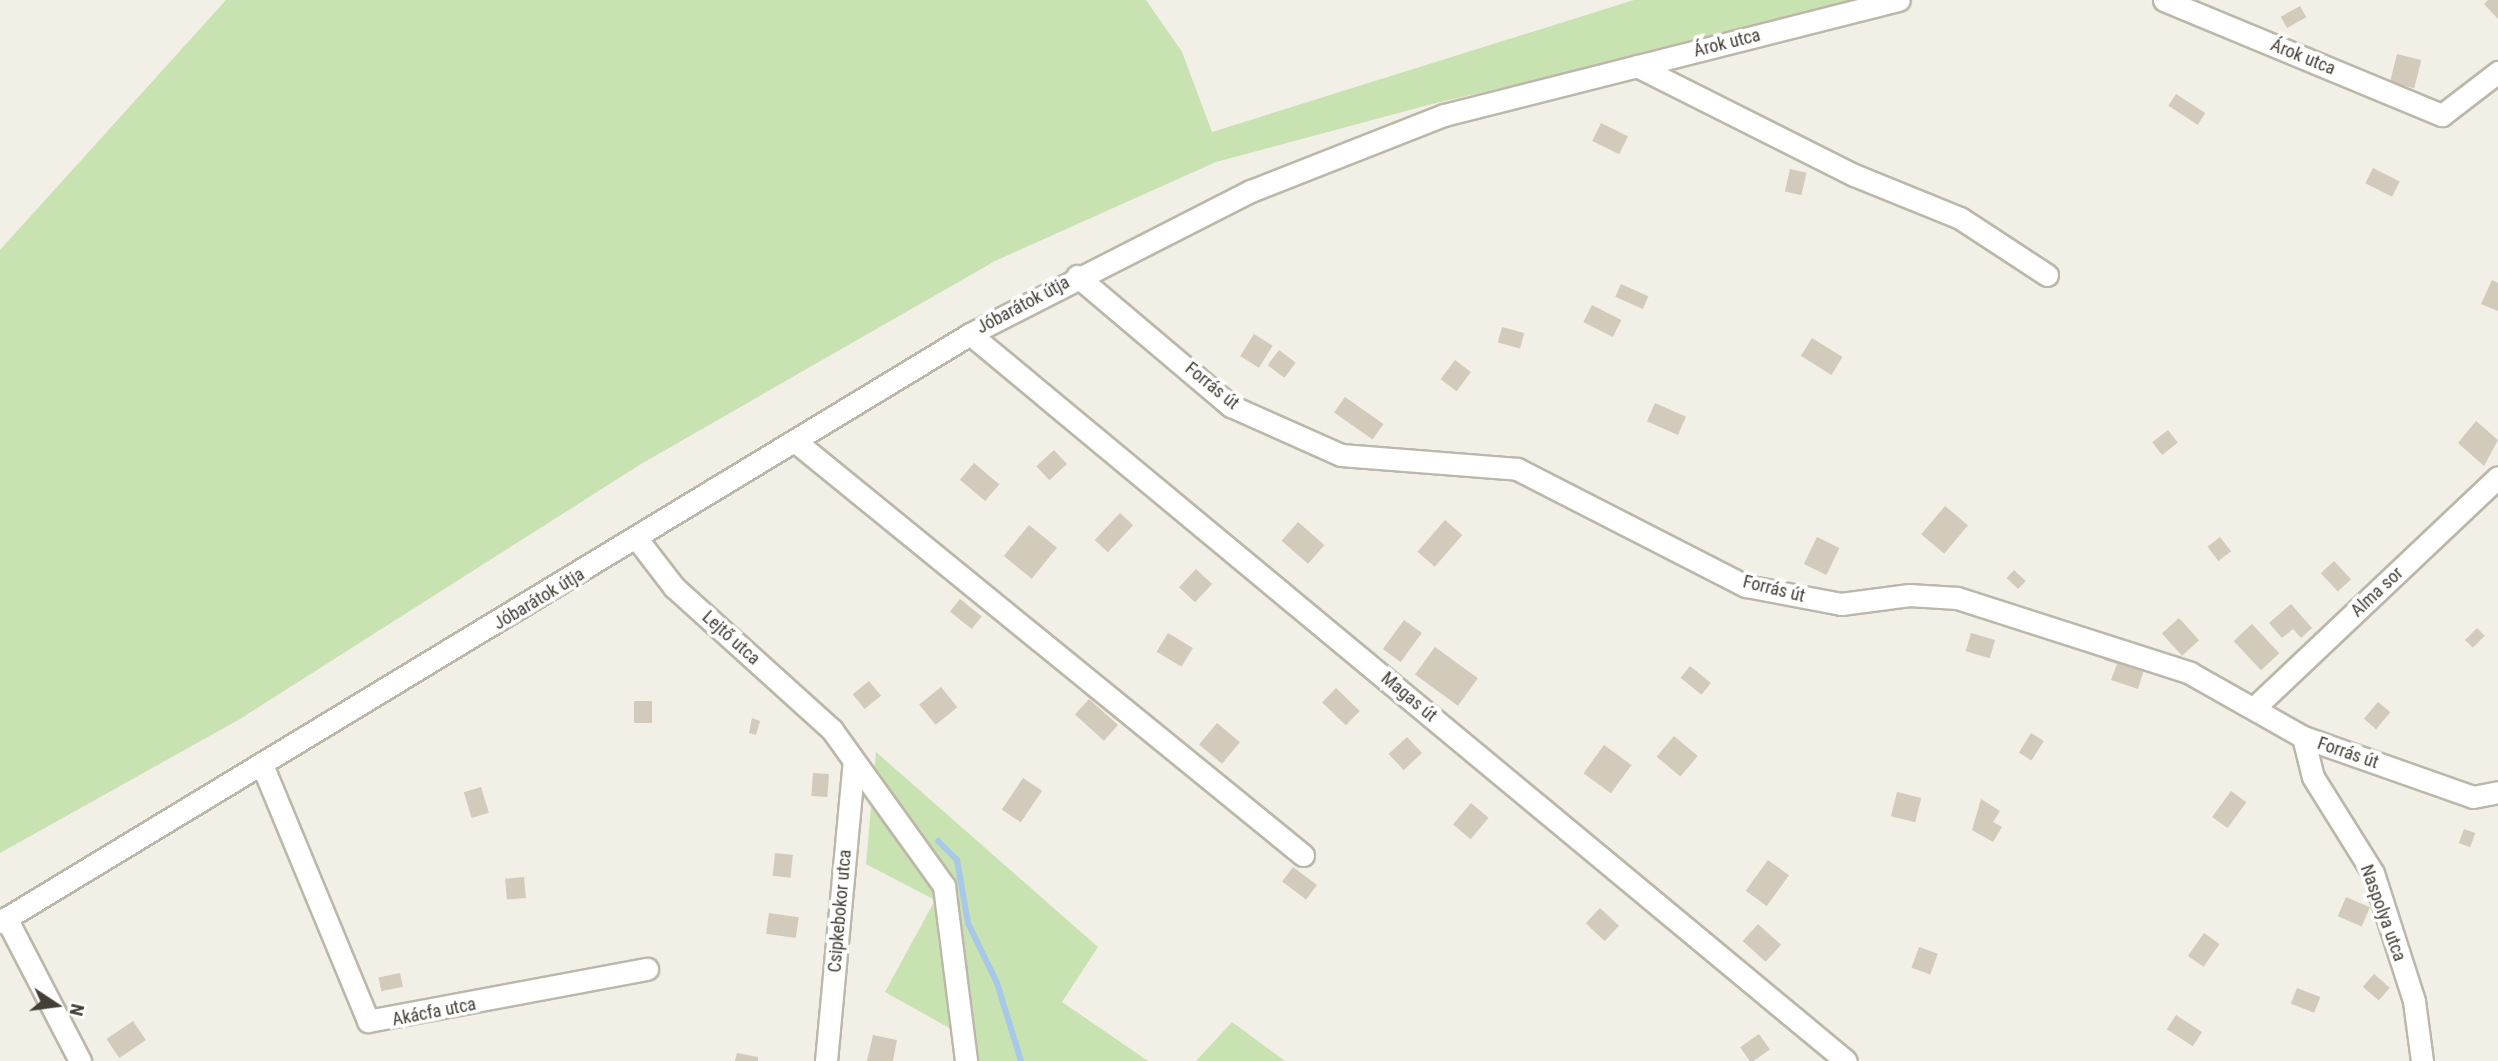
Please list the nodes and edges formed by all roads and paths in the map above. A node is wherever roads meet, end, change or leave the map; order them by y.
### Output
1 (1899, 0) edge
2 (2164, 0) edge
3 (1637, 66) junction
4 (2498, 72) edge
5 (2047, 275) dead end
6 (1077, 276) junction
7 (970, 334) junction
8 (796, 442) junction
9 (2498, 477) edge
10 (637, 540) junction
11 (2256, 706) junction
12 (2303, 737) junction
13 (854, 762) junction
14 (263, 767) junction
15 (2498, 792) edge
16 (1303, 855) dead end
17 (3, 920) edge
18 (647, 969) dead end
19 (80, 1061) edge
20 (826, 1061) edge
21 (966, 1061) edge
22 (1846, 1061) edge
23 (2422, 1061) edge

1 - 3 street, Árok utca
2 - 4 street, Árok utca
3 - 5 street
3 - 6 street, Árok utca
6 - 7 street, Jóbarátok útja
6 - 11 street, Forrás út
7 - 8 street, Jóbarátok útja
7 - 22 street, Magas út
8 - 10 street, Jóbarátok útja
8 - 16 street
9 - 11 street, Alma sor
10 - 13 street, Lejtő utca
10 - 14 street, Jóbarátok útja
11 - 12 street, Forrás út
12 - 15 street, Forrás út
12 - 23 street, Naspolya utca
13 - 20 street, Csipkebokor utca
13 - 21 street, Lejtő utca
14 - 17 street, Jóbarátok útja
14 - 18 street, Akácfa utca
17 - 19 street

